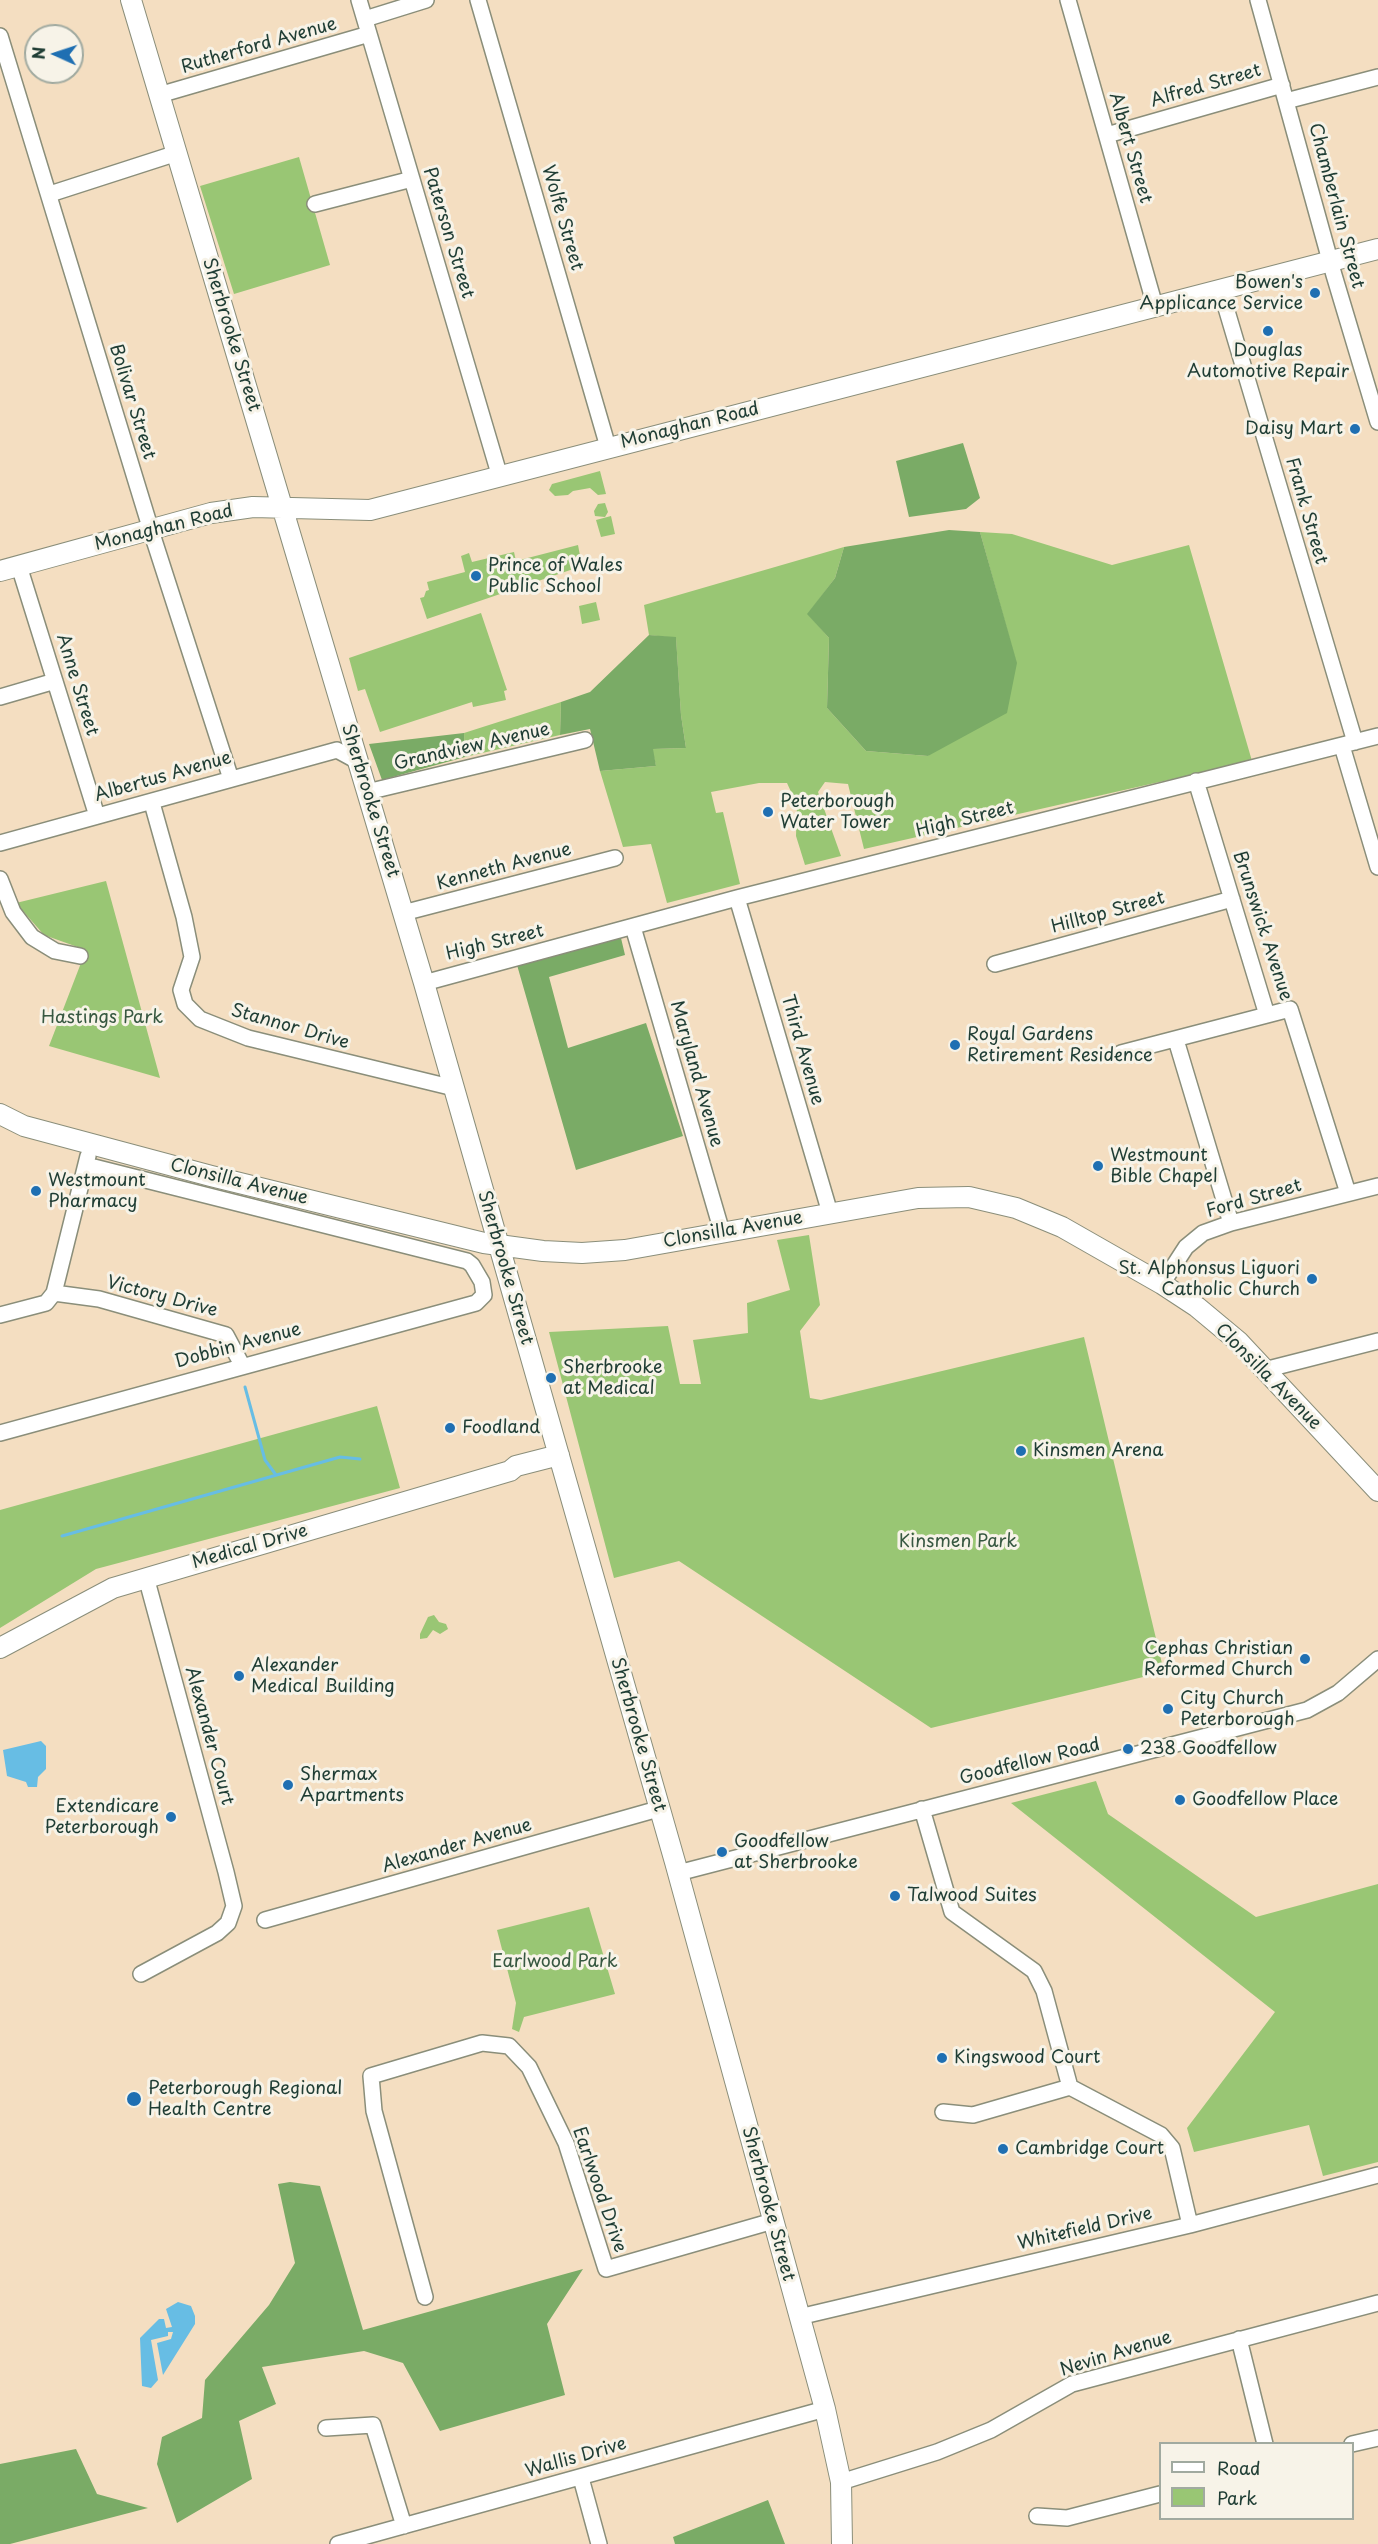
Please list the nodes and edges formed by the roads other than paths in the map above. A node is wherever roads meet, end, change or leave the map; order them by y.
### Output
1 (131, 0) edge
2 (359, 0) edge
3 (426, 0) edge
4 (478, 0) edge
5 (1068, 0) edge
6 (1258, 0) edge
7 (365, 19) junction
8 (369, 34) junction
9 (0, 36) edge
10 (3, 58) edge
11 (1378, 77) edge
12 (1282, 85) junction
13 (159, 95) junction
14 (1286, 101) junction
15 (1107, 135) junction
16 (177, 153) junction
17 (412, 178) junction
18 (50, 194) junction
19 (315, 204) dead end
20 (1378, 249) edge
21 (1332, 261) junction
22 (1221, 291) junction
23 (1155, 306) junction
24 (1378, 422) edge
25 (608, 447) junction
26 (500, 477) junction
27 (283, 508) junction
28 (151, 530) junction
29 (19, 566) junction
30 (0, 571) edge
31 (55, 681) junction
32 (0, 697) edge
33 (343, 714) junction
34 (1378, 736) edge
35 (585, 740) dead end
36 (1348, 744) junction
37 (337, 750) junction
38 (359, 762) junction
39 (231, 778) junction
40 (1196, 782) junction
41 (367, 792) junction
42 (152, 803) junction
43 (97, 816) junction
44 (0, 843) edge
45 (615, 858) dead end
46 (1378, 867) edge
47 (0, 879) edge
48 (737, 898) junction
49 (1232, 899) junction
50 (404, 913) junction
51 (633, 927) junction
52 (80, 956) dead end
53 (995, 964) dead end
54 (424, 983) junction
55 (1267, 1014) junction
56 (1176, 1040) junction
57 (1121, 1053) dead end
58 (454, 1088) junction
59 (0, 1114) edge
60 (92, 1144) junction
61 (86, 1165) junction
62 (1378, 1186) edge
63 (1348, 1193) junction
64 (830, 1212) junction
65 (1231, 1223) junction
66 (722, 1232) junction
67 (499, 1246) junction
68 (1162, 1284) junction
69 (54, 1293) junction
70 (484, 1295) joint
71 (0, 1315) edge
72 (1378, 1341) edge
73 (242, 1365) junction
74 (1264, 1370) junction
75 (0, 1433) edge
76 (560, 1459) junction
77 (1378, 1491) edge
78 (146, 1578) junction
79 (0, 1648) edge
80 (1378, 1659) edge
81 (658, 1809) junction
82 (922, 1809) junction
83 (678, 1873) junction
84 (265, 1920) dead end
85 (141, 1974) dead end
86 (1070, 2087) junction
87 (943, 2112) dead end
88 (1378, 2175) edge
89 (773, 2221) junction
90 (1190, 2225) junction
91 (425, 2297) dead end
92 (1378, 2303) edge
93 (799, 2317) junction
94 (1239, 2339) junction
95 (825, 2409) junction
96 (326, 2428) dead end
97 (1378, 2438) edge
98 (1265, 2442) edge
99 (1354, 2444) edge
100 (581, 2478) junction
101 (841, 2482) junction
102 (1159, 2495) edge
103 (1037, 2516) dead end
104 (404, 2526) junction
105 (338, 2544) edge
106 (599, 2544) edge
107 (842, 2544) edge

1 - 13 main road, Sherbrooke Street
2 - 7 street, Paterson Street
3 - 7 street
4 - 25 street, Wolfe Street
5 - 15 street, Albert Street
6 - 12 street, Chamberlain Street
7 - 8 street, Paterson Street
8 - 13 street, Rutherford Avenue
8 - 17 street, Paterson Street
9 - 10 street, Bolivar Street
10 - 18 street, Bolivar Street
11 - 14 street
12 - 14 street, Chamberlain Street
12 - 15 street, Alfred Street
13 - 16 main road, Sherbrooke Street
14 - 21 street, Chamberlain Street
15 - 23 street, Albert Street
16 - 18 street
16 - 27 main road, Sherbrooke Street
17 - 19 street
17 - 26 street, Paterson Street
18 - 28 street, Bolivar Street
20 - 21 main road, Monaghan Road
21 - 22 main road, Monaghan Road
21 - 24 street, Chamberlain Street
22 - 23 main road, Monaghan Road
22 - 36 street, Frank Street
23 - 25 main road, Monaghan Road
25 - 26 main road, Monaghan Road
26 - 27 main road, Monaghan Road
27 - 28 main road, Monaghan Road
27 - 33 main road, Sherbrooke Street
28 - 29 main road, Monaghan Road
28 - 39 street, Bolivar Street
29 - 30 main road, Monaghan Road
29 - 31 street, Anne Street
31 - 32 street
31 - 43 street, Anne Street
33 - 37 street
33 - 38 main road, Sherbrooke Street
34 - 36 street, High Street
35 - 41 street, Grandview Avenue
36 - 40 street, High Street
36 - 46 street, Frank Street
37 - 38 street
37 - 39 street, Albertus Avenue
38 - 41 main road, Sherbrooke Street
39 - 42 street, Albertus Avenue
40 - 48 street, High Street
40 - 49 street, Brunswick Avenue
41 - 50 main road, Sherbrooke Street
42 - 43 street, Albertus Avenue
42 - 58 street, Stannor Drive
43 - 44 street, Albertus Avenue
45 - 50 street, Kenneth Avenue
47 - 52 street
48 - 51 street, High Street
48 - 64 street, Third Avenue
49 - 53 street, Hilltop Street
49 - 55 street, Brunswick Avenue
50 - 54 main road, Sherbrooke Street
51 - 54 street, High Street
51 - 66 street, Maryland Avenue
54 - 58 main road, Sherbrooke Street
55 - 56 street
55 - 63 street, Brunswick Avenue
56 - 57 street
56 - 65 street
58 - 67 main road, Sherbrooke Street
59 - 60 main road, Clonsilla Avenue
60 - 61 street
60 - 67 main road, Clonsilla Avenue
61 - 69 street
61 - 70 street, Clonsilla Avenue
62 - 63 street, Ford Street
63 - 65 street, Ford Street
64 - 66 main road, Clonsilla Avenue
64 - 68 main road, Clonsilla Avenue
65 - 68 street, Ford Street
66 - 67 main road, Clonsilla Avenue
67 - 76 main road, Sherbrooke Street
68 - 74 main road, Clonsilla Avenue
69 - 71 street
69 - 73 street, Victory Drive
70 - 73 street, Dobbin Avenue
72 - 74 street
73 - 75 street, Dobbin Avenue
74 - 77 main road, Clonsilla Avenue
76 - 78 main road, Medical Drive
76 - 81 main road, Sherbrooke Street
78 - 79 main road, Medical Drive
78 - 85 street, Alexander Court
80 - 82 street, Goodfellow Road
81 - 83 main road, Sherbrooke Street
81 - 84 street, Alexander Avenue
82 - 83 street, Goodfellow Road
82 - 86 street
83 - 89 main road, Sherbrooke Street
86 - 87 street
86 - 90 street
88 - 90 street, Whitefield Drive
89 - 91 street, Earlwood Drive
89 - 93 main road, Sherbrooke Street
90 - 93 street, Whitefield Drive
92 - 94 street, Nevin Avenue
93 - 95 main road, Sherbrooke Street
94 - 98 street
94 - 101 street, Nevin Avenue
95 - 100 street, Wallis Drive
95 - 101 main road, Sherbrooke Street
96 - 104 street
97 - 99 street
100 - 104 street, Wallis Drive
100 - 106 street
101 - 107 main road, Sherbrooke Street
102 - 103 street
104 - 105 street, Wallis Drive

